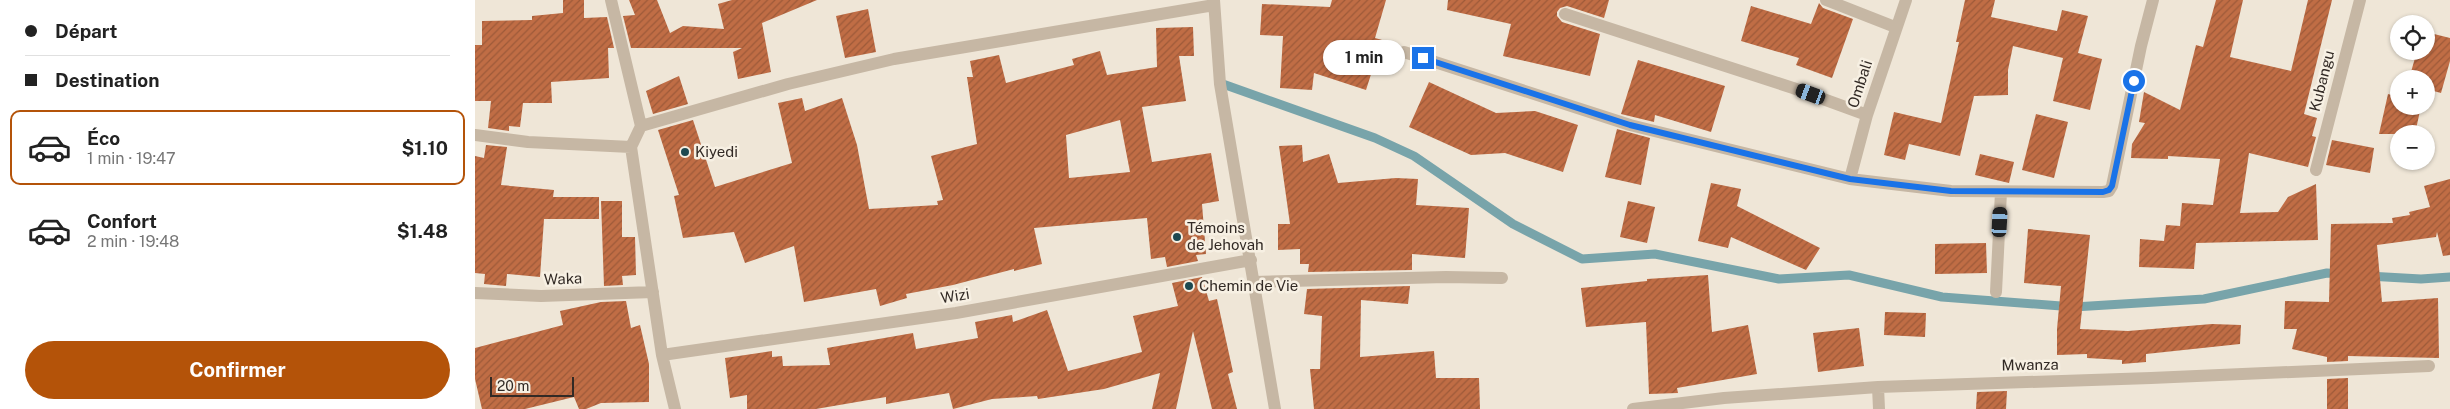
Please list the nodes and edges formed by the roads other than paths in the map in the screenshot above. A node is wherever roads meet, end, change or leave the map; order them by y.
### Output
1 (611, 0) edge
2 (1826, 0) edge
3 (1906, 0) edge
4 (2153, 0) edge
5 (2360, 0) edge
6 (1214, 2) edge
7 (1565, 14) dead end
8 (1895, 27) junction
9 (1404, 52) dead end
10 (1867, 114) junction
11 (641, 126) junction
12 (475, 135) edge
13 (631, 147) junction
14 (2316, 170) dead end
15 (1850, 179) junction
16 (2001, 192) junction
17 (1251, 260) junction
18 (1502, 278) dead end
19 (1255, 282) junction
20 (653, 292) junction
21 (1996, 292) dead end
22 (475, 293) edge
23 (662, 355) junction
24 (2429, 366) dead end
25 (1878, 387) junction
26 (675, 409) edge
27 (1275, 409) edge
28 (1633, 409) edge
29 (1879, 409) edge

1 - 11 street
2 - 8 street
3 - 8 street, Ombali
4 - 16 street
5 - 14 street, Kubangu
6 - 11 street
6 - 17 street
7 - 10 street
8 - 10 street, Ombali
9 - 15 street
10 - 15 street, Ombali
11 - 13 street
12 - 13 street
13 - 20 street
15 - 16 street
16 - 21 street
17 - 19 street
17 - 23 street, Wizi
18 - 19 street
19 - 27 street
20 - 22 street, Waka
20 - 23 street
23 - 26 street
24 - 25 street, Mwanza
25 - 28 street, Mwanza
25 - 29 street

